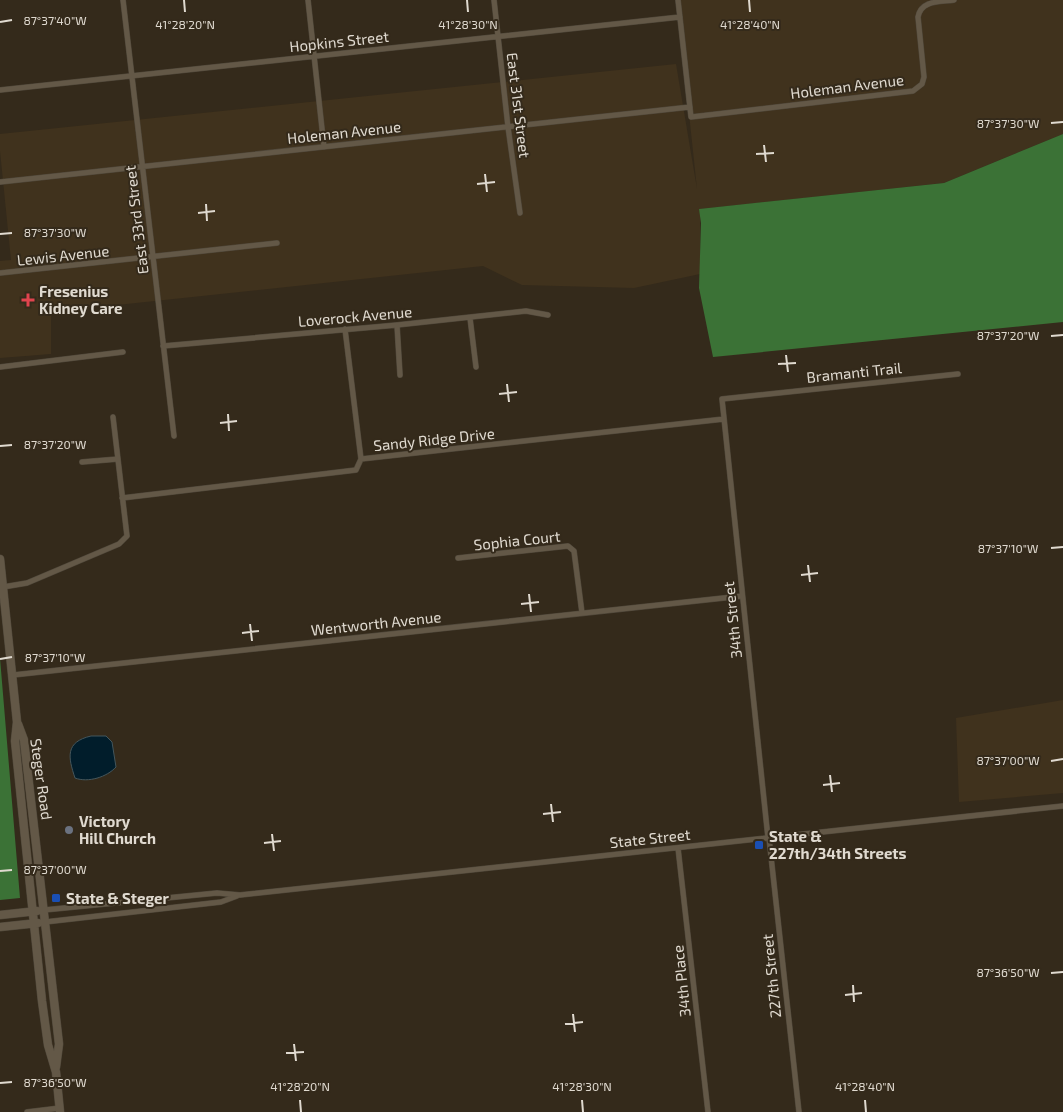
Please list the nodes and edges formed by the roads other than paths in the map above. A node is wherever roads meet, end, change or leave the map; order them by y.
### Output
1 (123, 0) edge
2 (308, 0) edge
3 (494, 0) edge
4 (678, 0) edge
5 (954, 0) edge
6 (680, 17) junction
7 (498, 37) junction
8 (314, 56) junction
9 (132, 76) junction
10 (0, 90) edge
11 (690, 107) junction
12 (508, 127) junction
13 (324, 147) junction
14 (142, 167) junction
15 (0, 182) edge
16 (520, 213) dead end
17 (276, 243) dead end
18 (153, 258) junction
19 (0, 274) edge
20 (548, 315) dead end
21 (470, 318) junction
22 (397, 325) junction
23 (345, 329) junction
24 (163, 346) junction
25 (123, 352) dead end
26 (0, 367) edge
27 (476, 367) dead end
28 (958, 374) dead end
29 (400, 375) dead end
30 (722, 399) joint
31 (113, 417) dead end
32 (724, 419) junction
33 (174, 436) dead end
34 (118, 459) junction
35 (361, 459) junction
36 (82, 462) dead end
37 (122, 498) junction
38 (458, 558) dead end
39 (0, 559) edge
40 (3, 587) junction
41 (742, 596) junction
42 (582, 614) junction
43 (13, 675) junction
44 (17, 722) junction
45 (1063, 806) edge
46 (768, 838) junction
47 (678, 848) junction
48 (240, 895) junction
49 (44, 910) junction
50 (32, 911) junction
51 (0, 915) edge
52 (45, 922) junction
53 (34, 924) junction
54 (0, 927) edge
55 (56, 1072) junction
56 (60, 1110) edge
57 (26, 1112) edge
58 (708, 1112) edge
59 (799, 1112) edge

1 - 9 street, East 33rd Street
2 - 8 street
3 - 7 street, East 31st Street
4 - 6 street
5 - 11 street, Holeman Avenue
6 - 7 street, Hopkins Street
6 - 11 street
7 - 8 street, Hopkins Street
7 - 12 street, East 31st Street
8 - 9 street, Hopkins Street
8 - 13 street
9 - 10 street, Hopkins Street
9 - 14 street, East 33rd Street
11 - 12 street, Holeman Avenue
12 - 13 street, Holeman Avenue
12 - 16 street, East 31st Street
13 - 14 street, Holeman Avenue
14 - 15 street, Holeman Avenue
14 - 18 street, East 33rd Street
17 - 18 street, Lewis Avenue
18 - 19 street, Lewis Avenue
18 - 24 street, East 33rd Street
20 - 21 street, Loverock Avenue
21 - 22 street, Loverock Avenue
21 - 27 street
22 - 23 street, Loverock Avenue
22 - 29 street
23 - 24 street, Loverock Avenue
23 - 35 street
24 - 33 street, East 33rd Street
25 - 26 street
28 - 30 street, Bramanti Trail
30 - 32 street, 34th Street
31 - 34 street
32 - 35 street, Sandy Ridge Drive
32 - 41 street, 34th Street
34 - 36 street
34 - 37 street
35 - 37 street, Sandy Ridge Drive
37 - 40 street
38 - 42 street, Sophia Court
39 - 40 street
40 - 43 street
41 - 42 street, Wentworth Avenue
41 - 46 street, 34th Street
42 - 43 street, Wentworth Avenue
43 - 44 street
44 - 49 street, Steger Road
44 - 50 street, Steger Road
45 - 46 street, State Street
46 - 47 street, State Street
46 - 59 street, 227th Street
47 - 48 street, State Street
47 - 58 street, 34th Place
48 - 49 street, State Street
48 - 52 street, State Street
49 - 50 street
49 - 52 street, Steger Road
50 - 51 street
50 - 53 street, Steger Road
52 - 53 street
52 - 55 street, Steger Road
53 - 54 street
53 - 55 street, Steger Road
55 - 56 street, Steger Road
56 - 57 street

